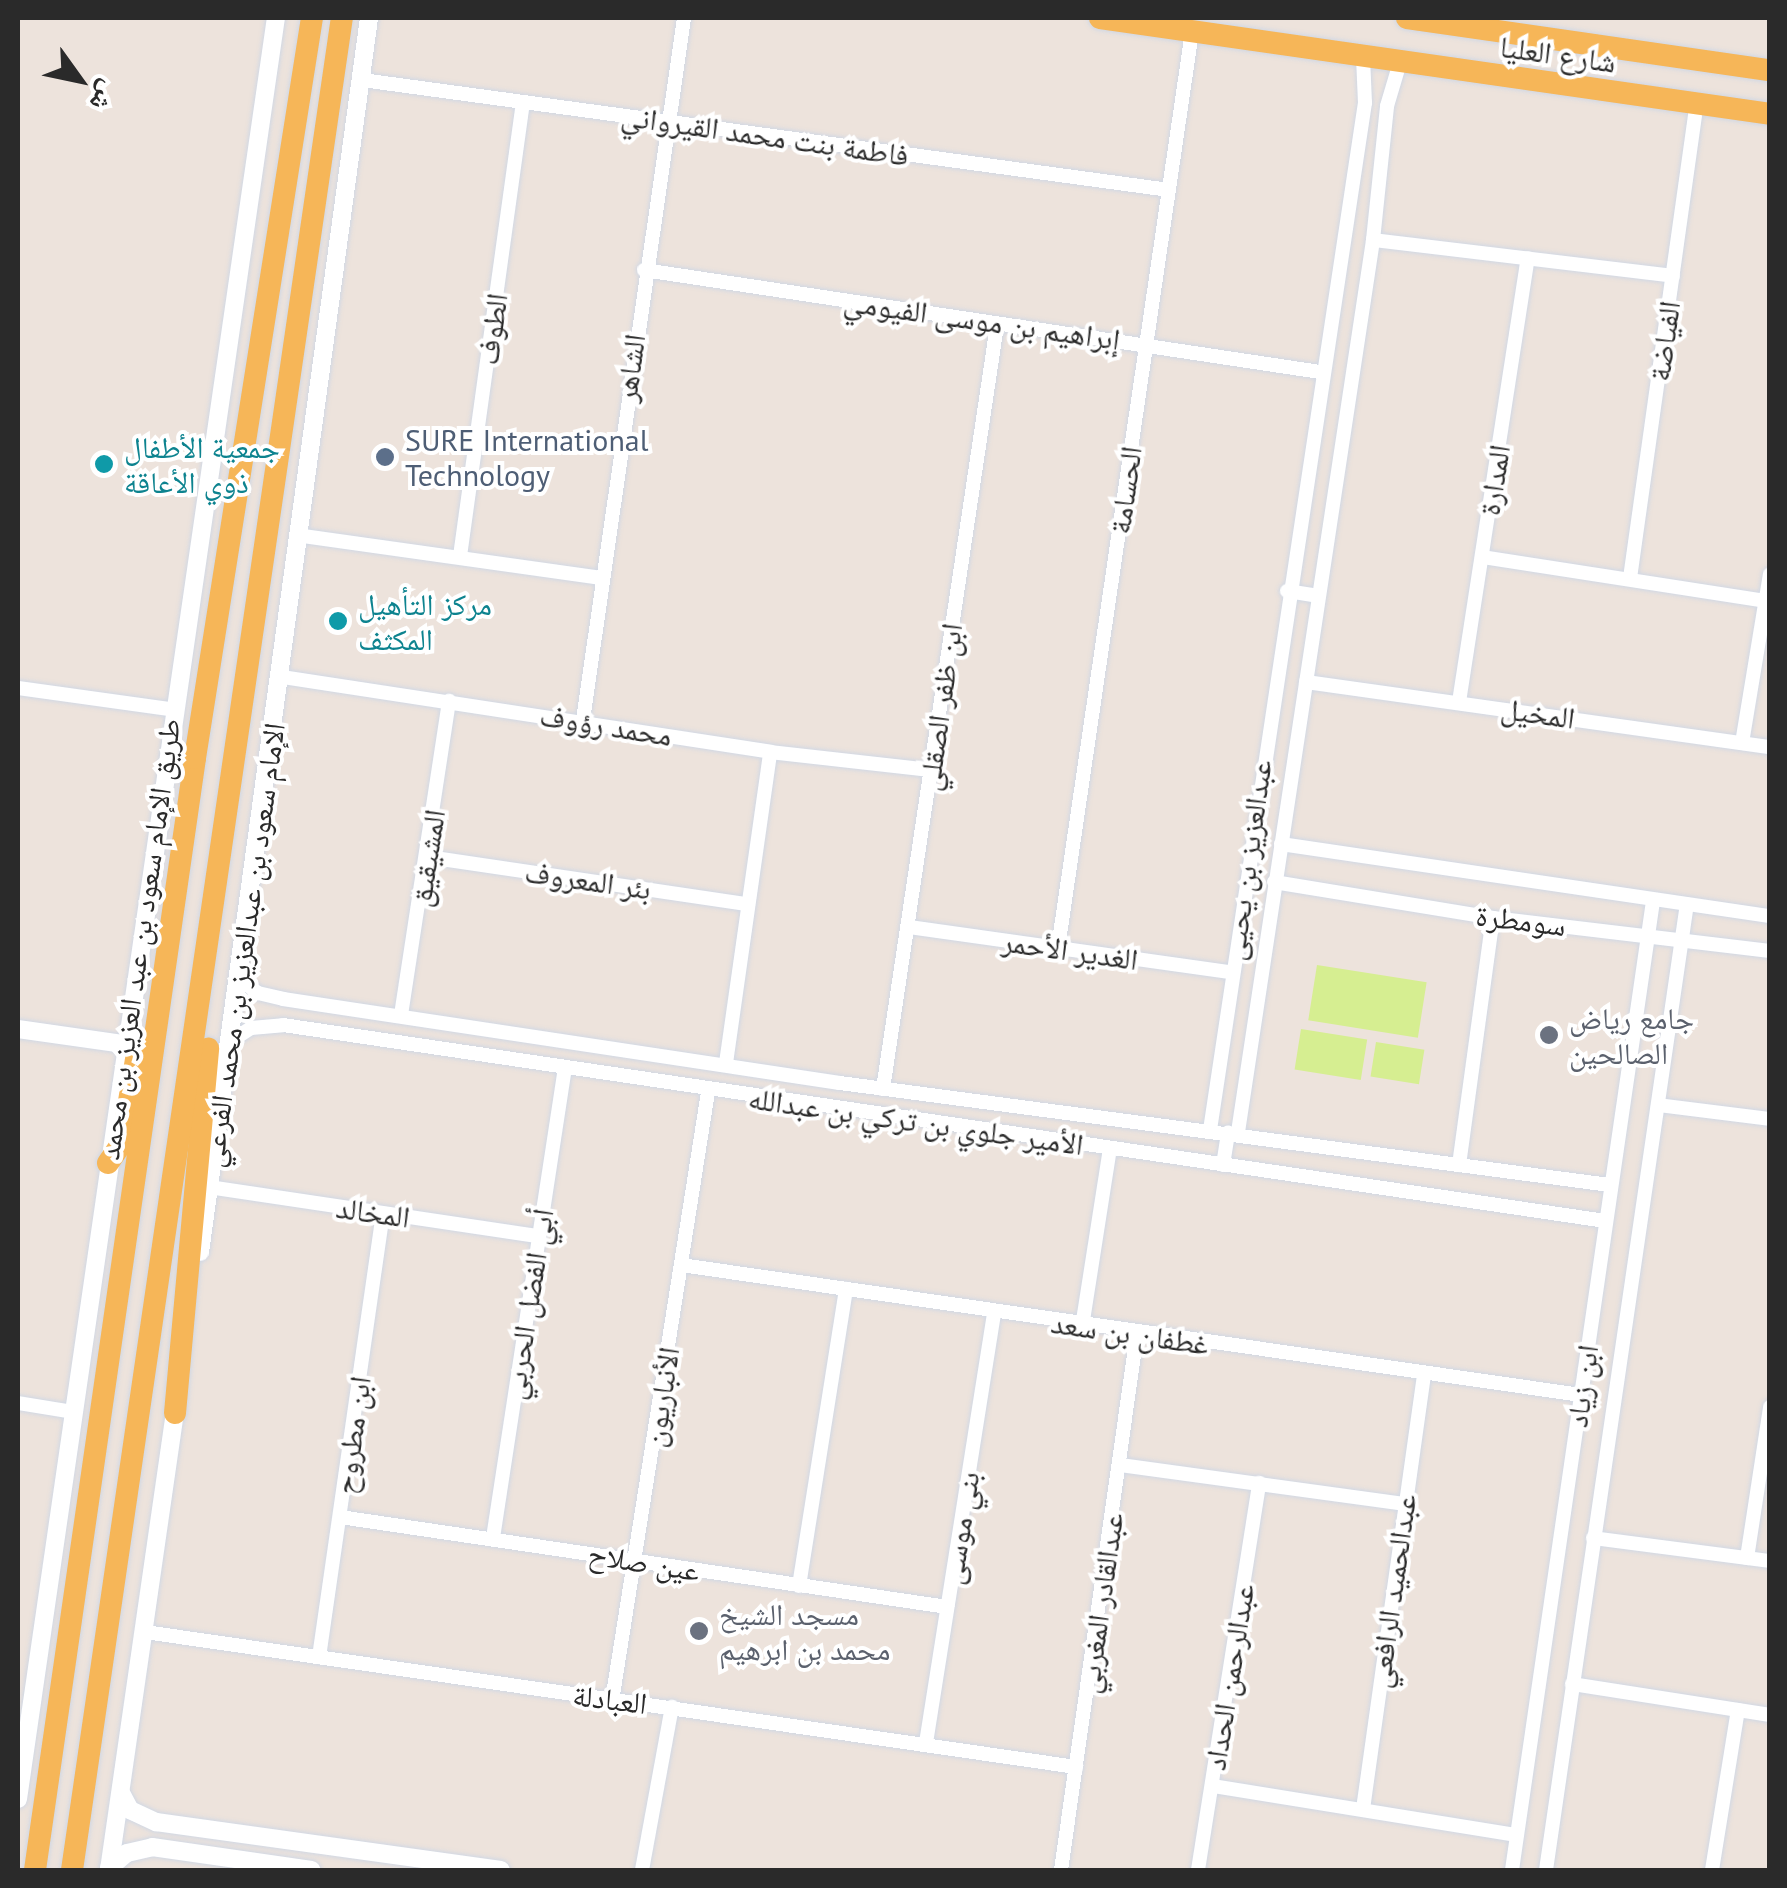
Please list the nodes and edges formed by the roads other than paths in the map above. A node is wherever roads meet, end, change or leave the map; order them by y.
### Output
1 (276, 18) edge
2 (312, 18) edge
3 (342, 18) edge
4 (370, 18) edge
5 (684, 18) edge
6 (1100, 18) edge
7 (1407, 18) edge
8 (1474, 22) edge
9 (1192, 32) junction
10 (1363, 57) junction
11 (1400, 62) junction
12 (1770, 70) edge
13 (362, 80) junction
14 (523, 102) junction
15 (1365, 103) junction
16 (1696, 104) junction
17 (1387, 106) junction
18 (1770, 114) edge
19 (668, 122) junction
20 (1168, 190) junction
21 (1373, 240) junction
22 (1528, 258) junction
23 (644, 270) junction
24 (1673, 276) junction
25 (997, 325) junction
26 (1147, 343) junction
27 (1320, 372) junction
28 (303, 536) junction
29 (460, 556) junction
30 (1482, 557) junction
31 (1770, 574) edge
32 (600, 578) junction
33 (1630, 578) junction
34 (1287, 590) junction
35 (1317, 596) junction
36 (1765, 601) junction
37 (282, 677) junction
38 (1306, 682) junction
39 (18, 688) edge
40 (449, 701) junction
41 (1460, 702) junction
42 (176, 710) junction
43 (583, 720) junction
44 (1742, 743) junction
45 (1770, 747) edge
46 (770, 752) junction
47 (930, 770) junction
48 (229, 822) junction
49 (1282, 844) junction
50 (428, 856) junction
51 (1274, 882) junction
52 (1653, 901) junction
53 (747, 904) junction
54 (1687, 904) junction
55 (1770, 916) edge
56 (1493, 918) junction
57 (909, 927) junction
58 (170, 931) junction
59 (1647, 936) junction
60 (1684, 940) junction
61 (1058, 948) junction
62 (1770, 951) edge
63 (1230, 972) junction
64 (236, 976) junction
65 (283, 999) junction
66 (401, 1015) junction
67 (283, 1025) junction
68 (18, 1030) edge
69 (231, 1041) junction
70 (124, 1044) junction
71 (726, 1063) junction
72 (565, 1070) junction
73 (818, 1078) junction
74 (840, 1083) junction
75 (884, 1089) junction
76 (708, 1092) junction
77 (813, 1103) junction
78 (1658, 1105) junction
79 (836, 1106) junction
80 (1770, 1119) edge
81 (1210, 1130) junction
82 (1233, 1132) junction
83 (1110, 1148) junction
84 (108, 1163) junction
85 (1223, 1165) junction
86 (1459, 1165) junction
87 (1610, 1184) junction
88 (210, 1188) junction
89 (383, 1214) junction
90 (1605, 1221) junction
91 (538, 1236) junction
92 (681, 1265) junction
93 (846, 1289) junction
94 (994, 1312) junction
95 (1082, 1327) junction
96 (1137, 1334) junction
97 (1424, 1372) junction
98 (1581, 1394) junction
99 (18, 1403) edge
100 (1770, 1408) edge
101 (73, 1412) junction
102 (175, 1413) junction
103 (1120, 1465) junction
104 (1258, 1483) junction
105 (1404, 1504) junction
106 (340, 1517) junction
107 (493, 1538) junction
108 (1593, 1538) junction
109 (1747, 1558) junction
110 (635, 1561) junction
111 (1770, 1561) edge
112 (798, 1586) junction
113 (947, 1607) junction
114 (145, 1632) junction
115 (319, 1656) junction
116 (1572, 1684) junction
117 (612, 1701) junction
118 (672, 1707) junction
119 (1738, 1710) junction
120 (1770, 1715) edge
121 (926, 1743) junction
122 (21, 1757) edge
123 (1076, 1766) junction
124 (1213, 1786) junction
125 (120, 1793) junction
126 (18, 1800) edge
127 (1363, 1809) junction
128 (156, 1822) junction
129 (1516, 1835) junction
130 (152, 1847) junction
131 (280, 1868) edge
132 (109, 1869) edge
133 (1712, 1869) edge
134 (35, 1870) edge
135 (72, 1870) edge
136 (311, 1870) edge
137 (501, 1870) edge
138 (642, 1870) edge
139 (1060, 1870) edge
140 (1198, 1870) edge
141 (1512, 1870) edge
142 (1546, 1870) edge
143 (1729, 1870) edge

1 - 42 street
2 - 58 main road, طريق الإمام سعود بن عبد العزيز بن محمد
3 - 48 main road
4 - 13 street, الإمام سعود بن عبدالعزيز بن محمد الفرعي
5 - 19 street, الشاهر
6 - 9 main road, شارع العليا
7 - 8 main road, شارع العليا
8 - 12 main road, شارع العليا
9 - 10 main road, شارع العليا
9 - 20 street, الحسامة
10 - 11 main road, شارع العليا
10 - 15 street, عبدالعزيز بن يحيى
11 - 16 main road, شارع العليا
11 - 17 street, عبدالعزيز بن يحيى
13 - 14 street, فاطمة بنت محمد القيرواني
13 - 28 street, الإمام سعود بن عبدالعزيز بن محمد الفرعي
14 - 19 street, فاطمة بنت محمد القيرواني
14 - 29 street, الطوف
15 - 17 street
15 - 27 street, عبدالعزيز بن يحيى
16 - 18 main road, شارع العليا
16 - 24 street, الفياضة
17 - 21 street, عبدالعزيز بن يحيى
19 - 20 street, فاطمة بنت محمد القيرواني
19 - 23 street, الشاهر
20 - 26 street, الحسامة
21 - 22 street
21 - 35 street, عبدالعزيز بن يحيى
22 - 24 street
22 - 30 street, المدارة
23 - 25 street, إبراهيم بن موسى الفيومي
23 - 32 street, الشاهر
24 - 33 street, الفياضة
25 - 26 street, إبراهيم بن موسى الفيومي
25 - 47 street, ابن ظفر الصقلي
26 - 27 street, إبراهيم بن موسى الفيومي
26 - 61 street, الحسامة
27 - 34 street, عبدالعزيز بن يحيى
28 - 29 street
28 - 37 street, الإمام سعود بن عبدالعزيز بن محمد الفرعي
29 - 32 street
30 - 33 street
30 - 41 street, المدارة
31 - 36 street
32 - 43 street, الشاهر
33 - 36 street
34 - 35 street
34 - 63 street, عبدالعزيز بن يحيى
35 - 38 street, عبدالعزيز بن يحيى
36 - 44 street
37 - 40 street, محمد رؤوف
37 - 64 street, الإمام سعود بن عبدالعزيز بن محمد الفرعي
38 - 41 street, المخيل
38 - 49 street, عبدالعزيز بن يحيى
39 - 42 street
40 - 43 street, محمد رؤوف
40 - 50 street, المشيقيق
41 - 44 street, المخيل
42 - 70 street
43 - 46 street, محمد رؤوف
44 - 45 street, المخيل
46 - 47 street, محمد رؤوف
46 - 53 street
47 - 57 street, ابن ظفر الصقلي
48 - 102 main road
48 - 135 main road
49 - 51 street, عبدالعزيز بن يحيى
49 - 52 street, سومطرة
50 - 53 street, بئر المعروف
50 - 66 street, المشيقيق
51 - 56 street, سومطرة
51 - 82 street, عبدالعزيز بن يحيى
52 - 54 street, سومطرة
52 - 59 street, ابن زياد
53 - 71 street
54 - 55 street, سومطرة
54 - 60 street, ابن زياد
56 - 59 street, سومطرة
56 - 86 street
57 - 61 street, الغدير الأحمر
57 - 75 street, ابن ظفر الصقلي
58 - 84 main road
58 - 134 main road, طريق الإمام سعود بن عبد العزيز بن محمد
59 - 60 street, سومطرة
59 - 87 street, ابن زياد
60 - 62 street, سومطرة
60 - 78 street, ابن زياد
61 - 63 street, الغدير الأحمر
63 - 81 street, عبدالعزيز بن يحيى
64 - 65 street, الأمير جلوي بن تركي بن عبدالله
64 - 69 street, الإمام سعود بن عبدالعزيز بن محمد الفرعي
65 - 66 street, الأمير جلوي بن تركي بن عبدالله
65 - 67 street
66 - 71 street, الأمير جلوي بن تركي بن عبدالله
67 - 69 street, الأمير جلوي بن تركي بن عبدالله
67 - 72 street, الأمير جلوي بن تركي بن عبدالله
68 - 70 street
69 - 88 street, الإمام سعود بن عبدالعزيز بن محمد الفرعي
70 - 84 street
71 - 73 street, الأمير جلوي بن تركي بن عبدالله
72 - 76 street, الأمير جلوي بن تركي بن عبدالله
72 - 91 street, أبي الفضل الحربي
73 - 74 street, الأمير جلوي بن تركي بن عبدالله
73 - 77 street
74 - 75 street, الأمير جلوي بن تركي بن عبدالله
74 - 79 street
75 - 81 street, الأمير جلوي بن تركي بن عبدالله
76 - 77 street, الأمير جلوي بن تركي بن عبدالله
76 - 92 street, الأنباريون
77 - 79 street, الأمير جلوي بن تركي بن عبدالله
78 - 80 street
78 - 108 street, ابن زياد
79 - 83 street, الأمير جلوي بن تركي بن عبدالله
81 - 82 street, الأمير جلوي بن تركي بن عبدالله
82 - 85 street, عبدالعزيز بن يحيى
82 - 86 street, الأمير جلوي بن تركي بن عبدالله
83 - 85 street, الأمير جلوي بن تركي بن عبدالله
83 - 95 street
84 - 101 street
85 - 90 street, الأمير جلوي بن تركي بن عبدالله
86 - 87 street, الأمير جلوي بن تركي بن عبدالله
87 - 90 street, ابن زياد
88 - 89 street, المخالد
88 - 102 street, الإمام سعود بن عبدالعزيز بن محمد الفرعي
89 - 91 street, المخالد
89 - 106 street, ابن مطروح
90 - 98 street, ابن زياد
91 - 107 street, أبي الفضل الحربي
92 - 93 street, غطفان بن سعد
92 - 110 street, الأنباريون
93 - 94 street, غطفان بن سعد
93 - 112 street
94 - 95 street, غطفان بن سعد
94 - 113 street, بني موسى
95 - 96 street, غطفان بن سعد
96 - 97 street, غطفان بن سعد
96 - 103 street, عبدالقادر المغربي
97 - 98 street, غطفان بن سعد
97 - 105 street, عبدالحميد الرافعي
98 - 129 street, ابن زياد
99 - 101 street
100 - 109 street
101 - 122 street
102 - 114 street, الإمام سعود بن عبدالعزيز بن محمد الفرعي
103 - 104 street
103 - 123 street, عبدالقادر المغربي
104 - 105 street
104 - 124 street, عبدالرحمن الحداد
105 - 127 street, عبدالحميد الرافعي
106 - 107 street, عين صلاح
106 - 115 street, ابن مطروح
107 - 110 street, عين صلاح
108 - 109 street
108 - 116 street, ابن زياد
109 - 111 street
110 - 112 street, عين صلاح
110 - 117 street, الأنباريون
112 - 113 street, عين صلاح
113 - 121 street, بني موسى
114 - 115 street, العبادلة
114 - 125 street, الإمام سعود بن عبدالعزيز بن محمد الفرعي
115 - 117 street, العبادلة
116 - 119 street
116 - 142 street, ابن زياد
117 - 118 street, العبادلة
118 - 121 street, العبادلة
118 - 138 street
119 - 120 street
119 - 133 street
121 - 123 street, العبادلة
122 - 126 street
123 - 139 street, عبدالقادر المغربي
124 - 127 street
124 - 140 street, عبدالرحمن الحداد
125 - 128 street
125 - 132 street, الإمام سعود بن عبدالعزيز بن محمد الفرعي
127 - 129 street
128 - 130 street
128 - 137 street
129 - 141 street, ابن زياد
130 - 131 street
130 - 132 street
131 - 136 street
133 - 143 street

